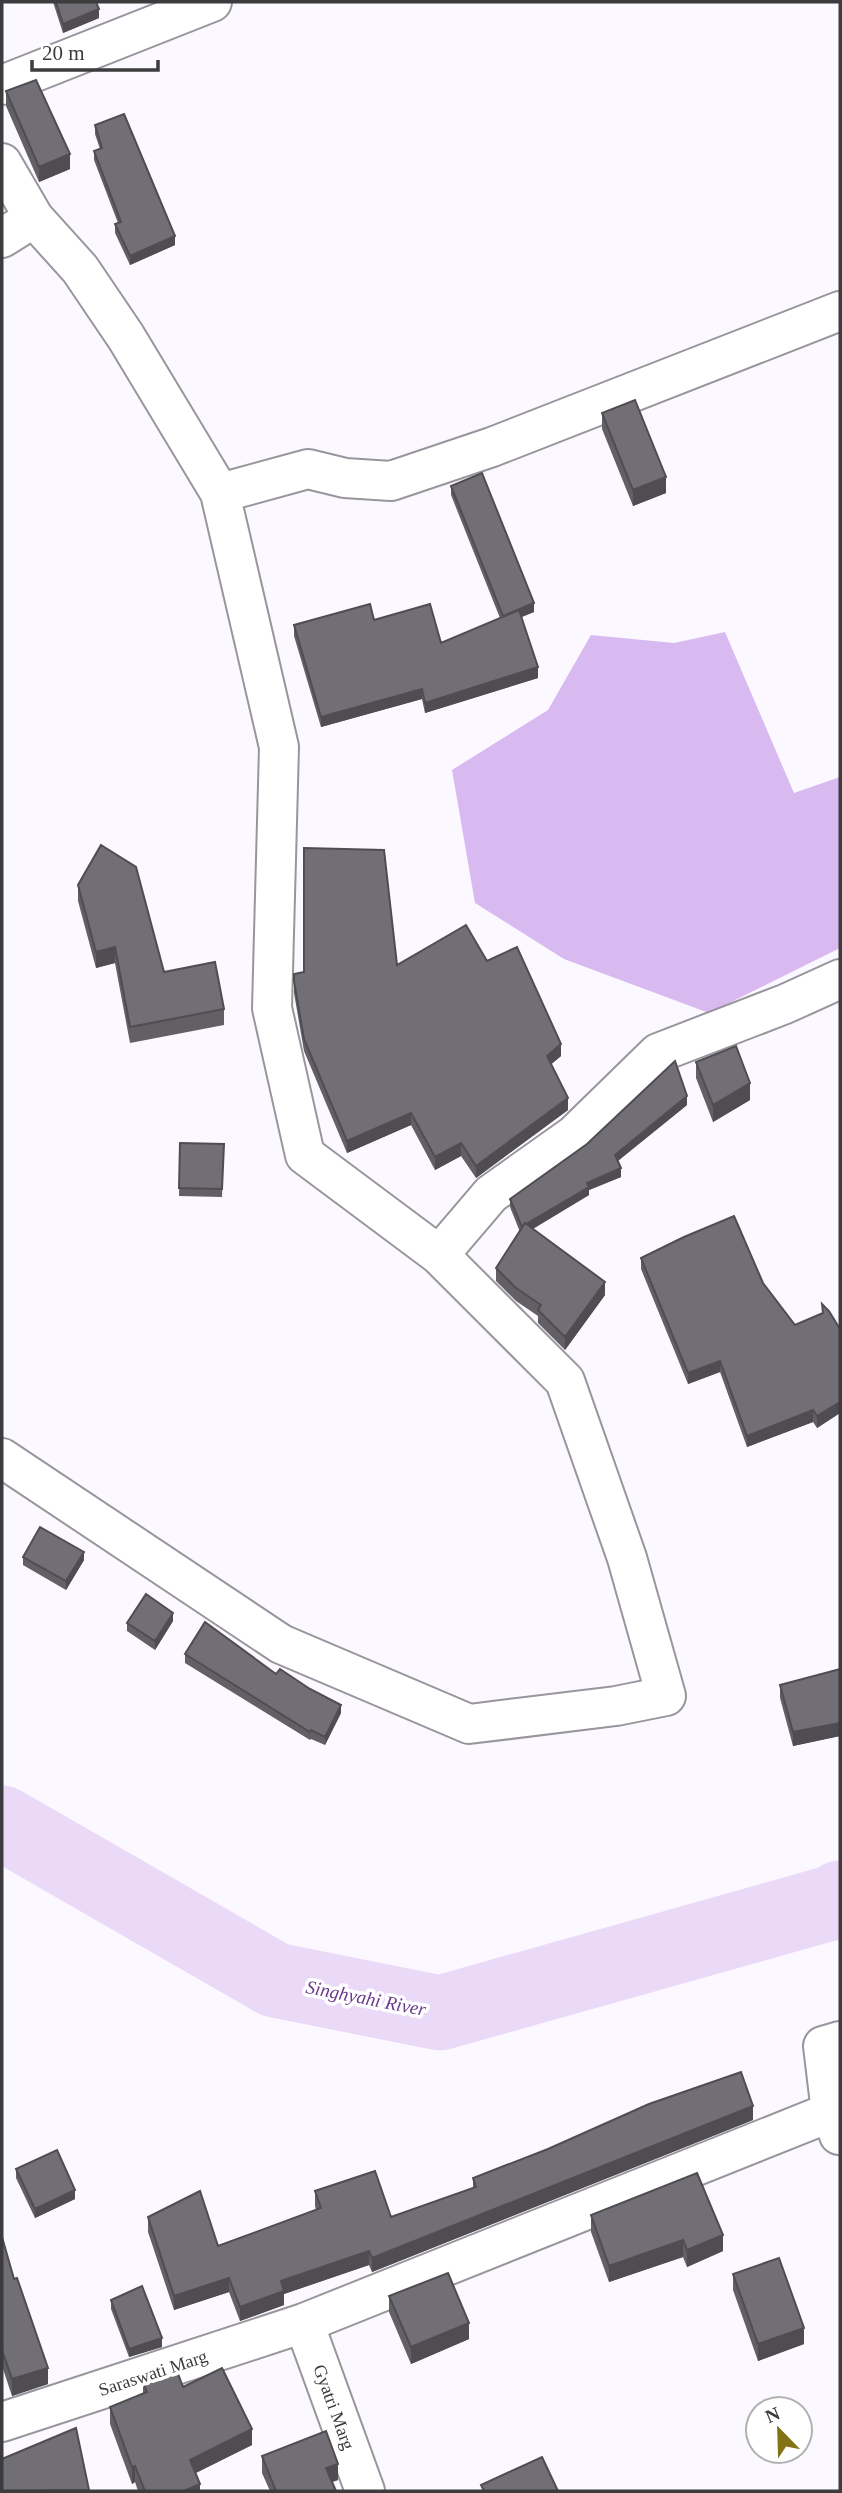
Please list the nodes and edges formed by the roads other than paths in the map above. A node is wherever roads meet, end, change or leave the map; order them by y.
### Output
1 (212, 2) edge
2 (2, 85) edge
3 (2, 163) edge
4 (34, 218) junction
5 (2, 238) edge
6 (840, 311) edge
7 (220, 493) junction
8 (840, 979) edge
9 (439, 1255) junction
10 (2, 1458) edge
11 (840, 2041) edge
12 (835, 2125) edge
13 (304, 2323) junction
14 (2, 2422) edge
15 (365, 2491) edge

1 - 2 street
3 - 4 street
4 - 5 street
4 - 7 street
6 - 7 street
7 - 9 street
8 - 9 street
9 - 10 street
11 - 12 street
12 - 13 street, Saraswati Marg
13 - 14 street, Saraswati Marg
13 - 15 street, Gyatri Marg

